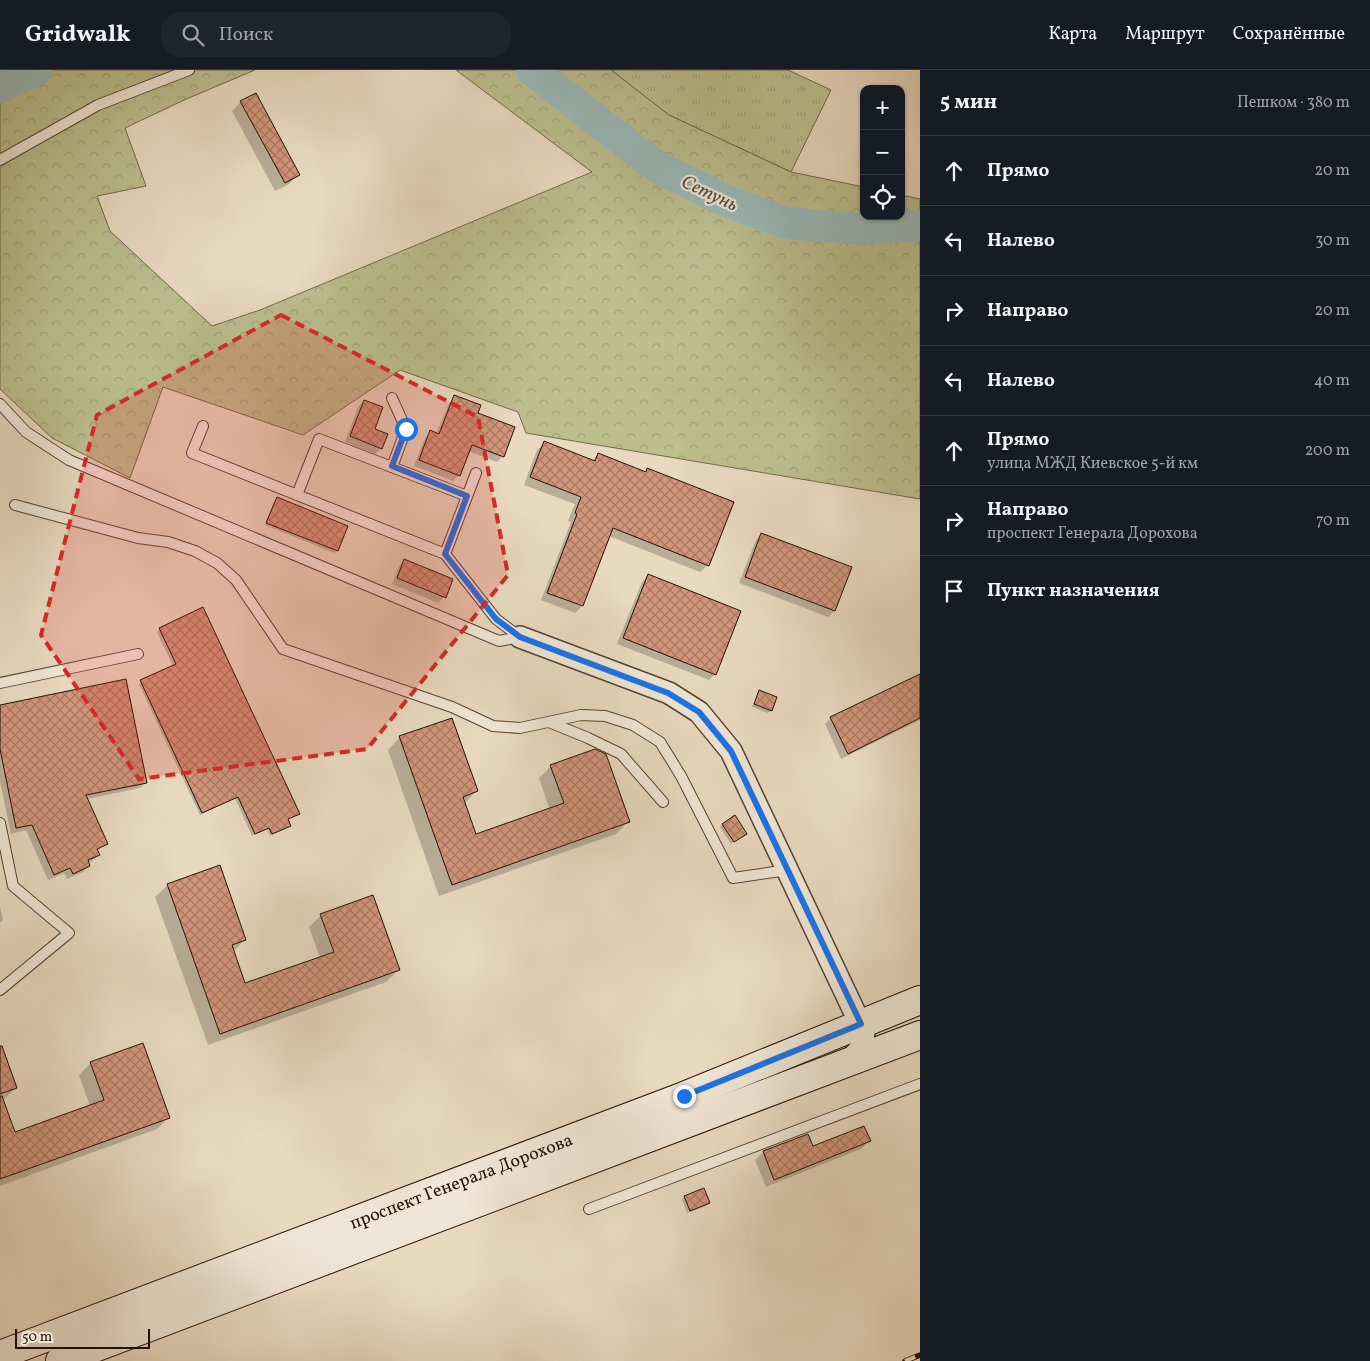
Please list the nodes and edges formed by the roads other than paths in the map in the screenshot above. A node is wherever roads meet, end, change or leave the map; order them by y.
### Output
1 (189, 70) edge
2 (0, 160) edge
3 (392, 398) dead end
4 (0, 404) edge
5 (203, 426) dead end
6 (392, 466) junction
7 (476, 473) dead end
8 (297, 495) junction
9 (467, 496) junction
10 (15, 505) dead end
11 (445, 554) junction
12 (520, 637) junction
13 (138, 654) dead end
14 (0, 683) edge
15 (549, 722) junction
16 (663, 802) dead end
17 (0, 823) edge
18 (788, 870) junction
19 (0, 990) edge
20 (920, 1000) edge
21 (861, 1024) junction
22 (920, 1035) edge
23 (839, 1067) junction
24 (920, 1084) edge
25 (589, 1209) dead end
26 (0, 1356) edge
27 (60, 1361) edge

1 - 2 lane
3 - 6 lane
4 - 12 lane
5 - 8 lane
6 - 8 lane
6 - 9 lane
7 - 9 lane
8 - 11 lane
9 - 11 lane
10 - 15 lane
11 - 12 lane
12 - 18 street
13 - 14 lane
15 - 16 lane
15 - 18 lane
17 - 19 lane
18 - 21 street
20 - 21 main road, проспект Генерала Дорохова
21 - 23 street
21 - 26 main road, проспект Генерала Дорохова
22 - 23 main road, проспект Генерала Дорохова
23 - 27 main road, проспект Генерала Дорохова
24 - 25 lane

